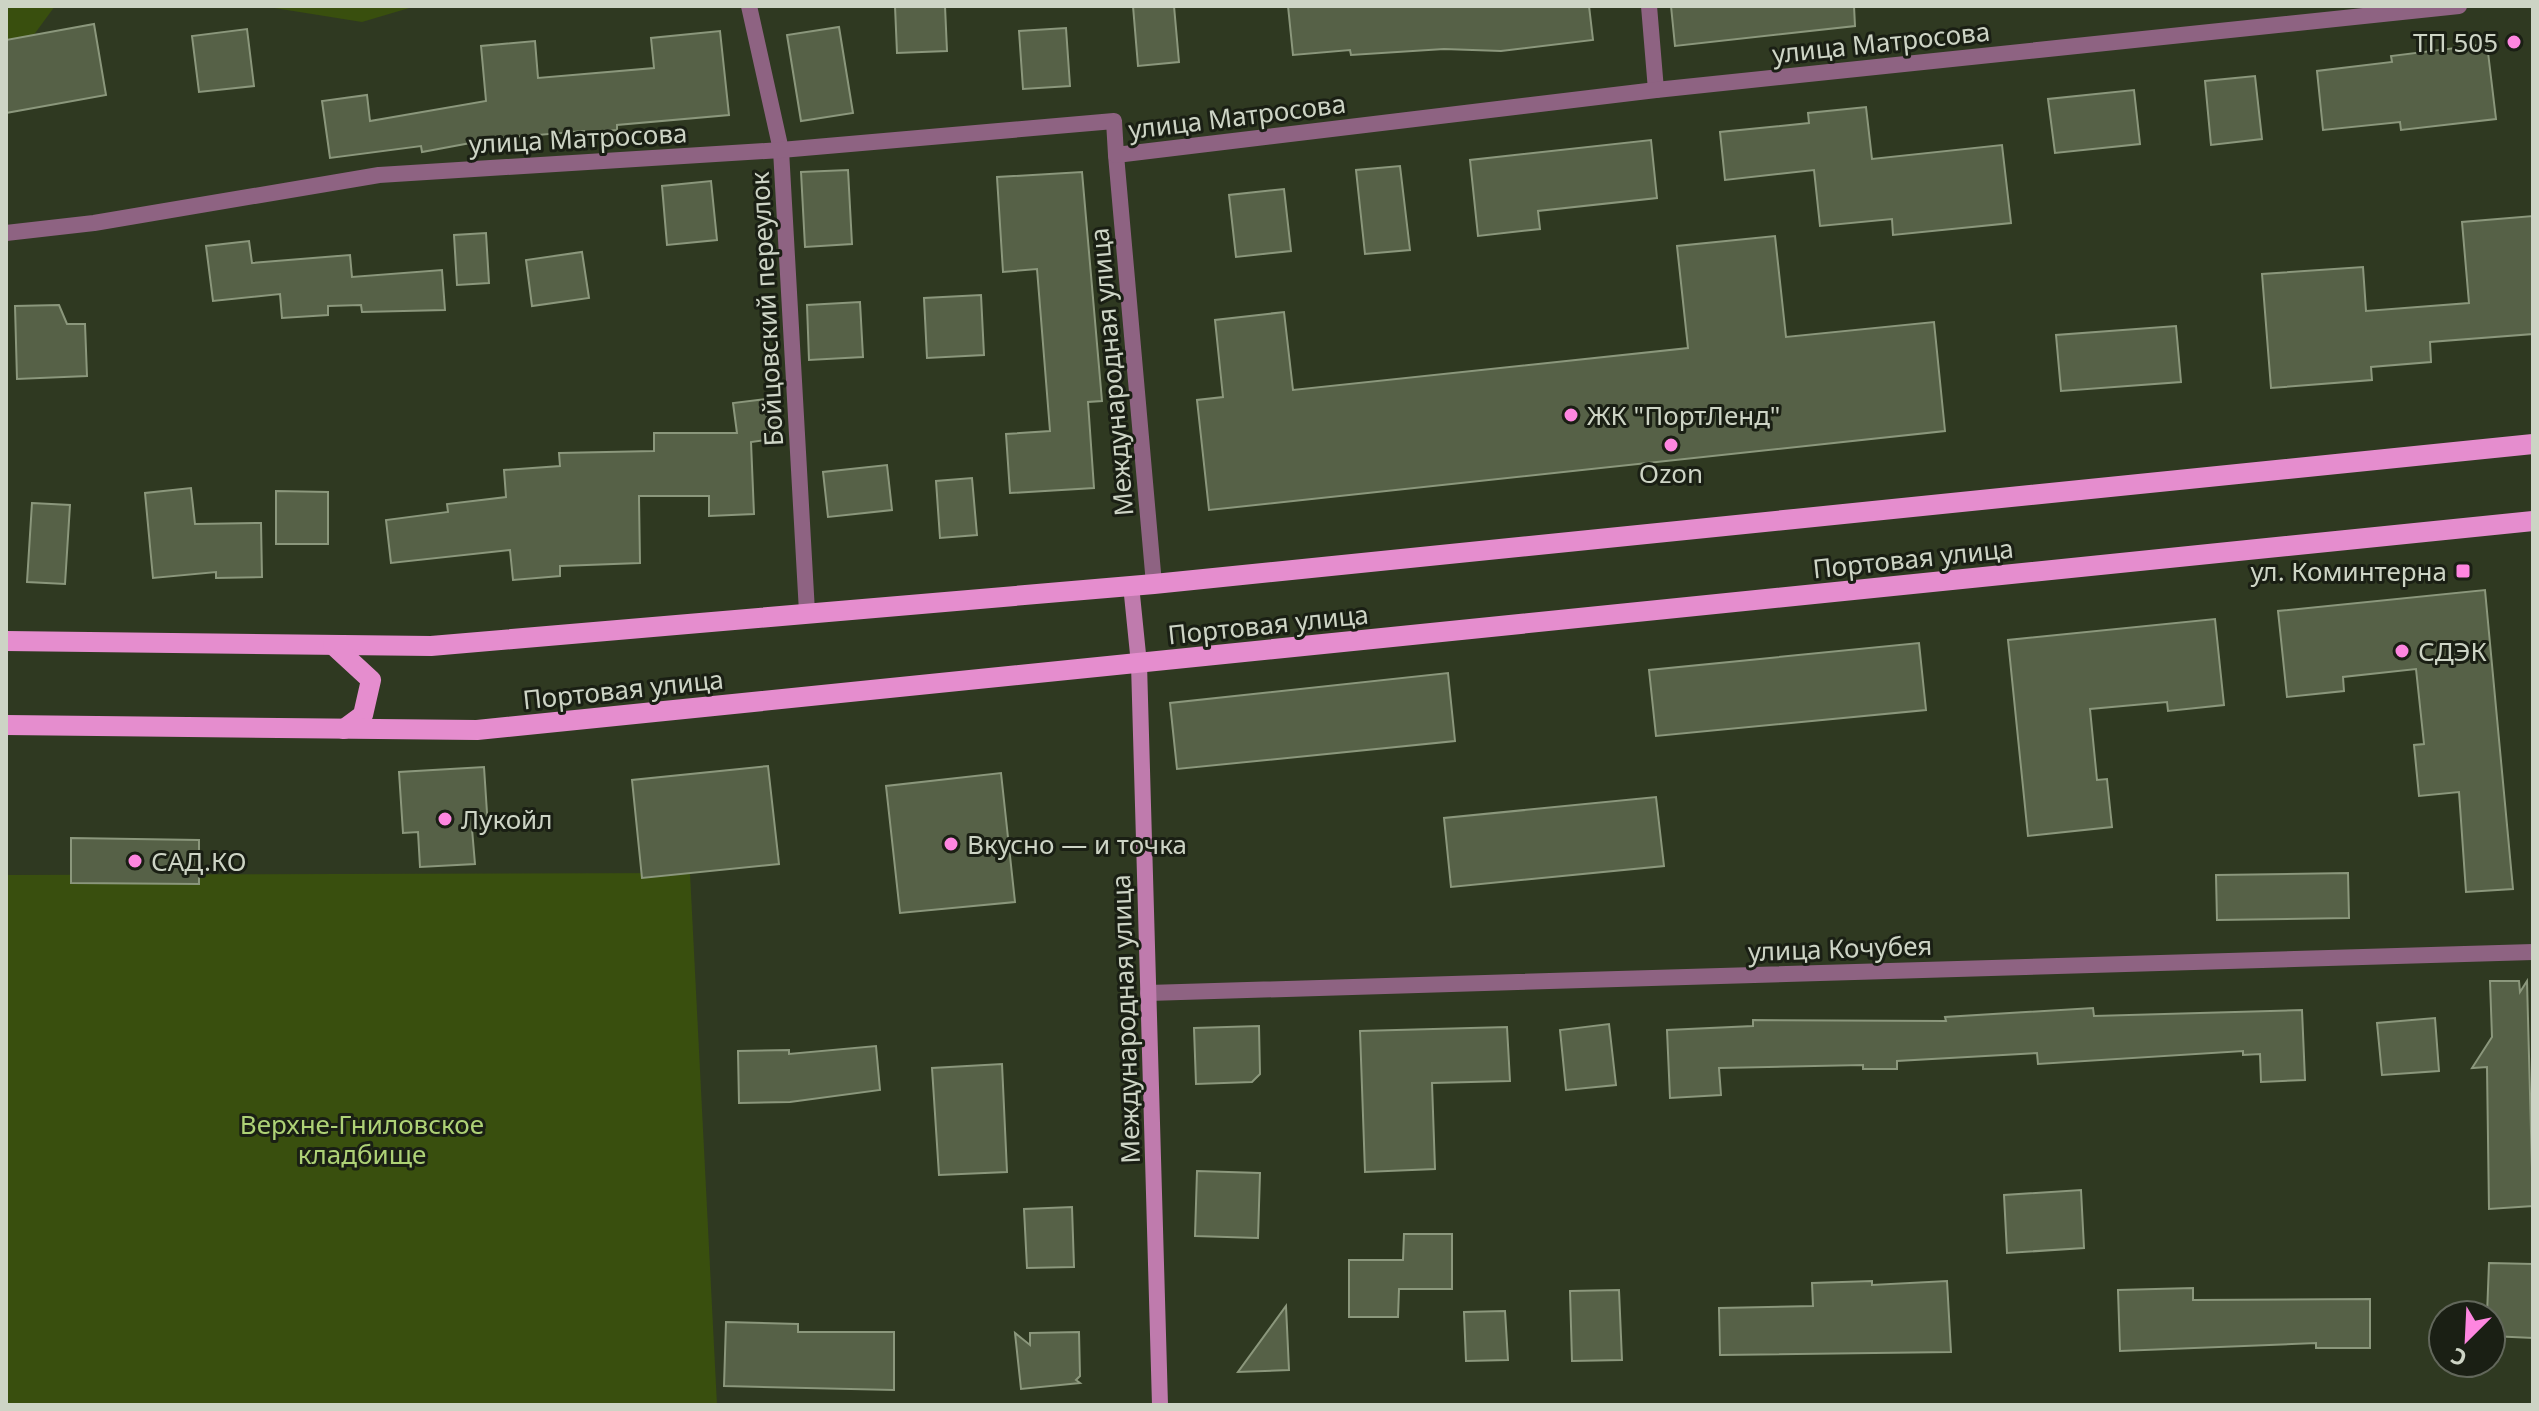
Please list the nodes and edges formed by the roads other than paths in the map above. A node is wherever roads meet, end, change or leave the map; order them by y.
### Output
1 (749, 6) edge
2 (1649, 6) edge
3 (2459, 6) edge
4 (1656, 90) junction
5 (781, 150) junction
6 (1116, 155) junction
7 (6, 233) edge
8 (2533, 444) edge
9 (2533, 521) edge
10 (1154, 584) junction
11 (1131, 585) junction
12 (807, 612) junction
13 (6, 641) edge
14 (333, 645) junction
15 (1139, 664) junction
16 (6, 725) edge
17 (344, 729) junction
18 (2533, 952) edge
19 (1148, 993) junction
20 (1160, 1405) edge

1 - 5 street, Бойцовский переулок
2 - 4 street
3 - 4 street, улица Матросова
4 - 6 street, улица Матросова
5 - 6 street, улица Матросова
5 - 7 street, улица Матросова
5 - 12 street, Бойцовский переулок
6 - 10 street, Международная улица
8 - 10 main road, Портовая улица
9 - 15 main road, Портовая улица
10 - 11 main road, Портовая улица
11 - 12 main road, Портовая улица
11 - 15 main road, Международная улица
12 - 14 main road, Портовая улица
13 - 14 main road, Портовая улица
14 - 17 main road
15 - 17 main road, Портовая улица
15 - 19 main road, Международная улица
16 - 17 main road, Портовая улица
18 - 19 street, улица Кочубея
19 - 20 main road, Международная улица

